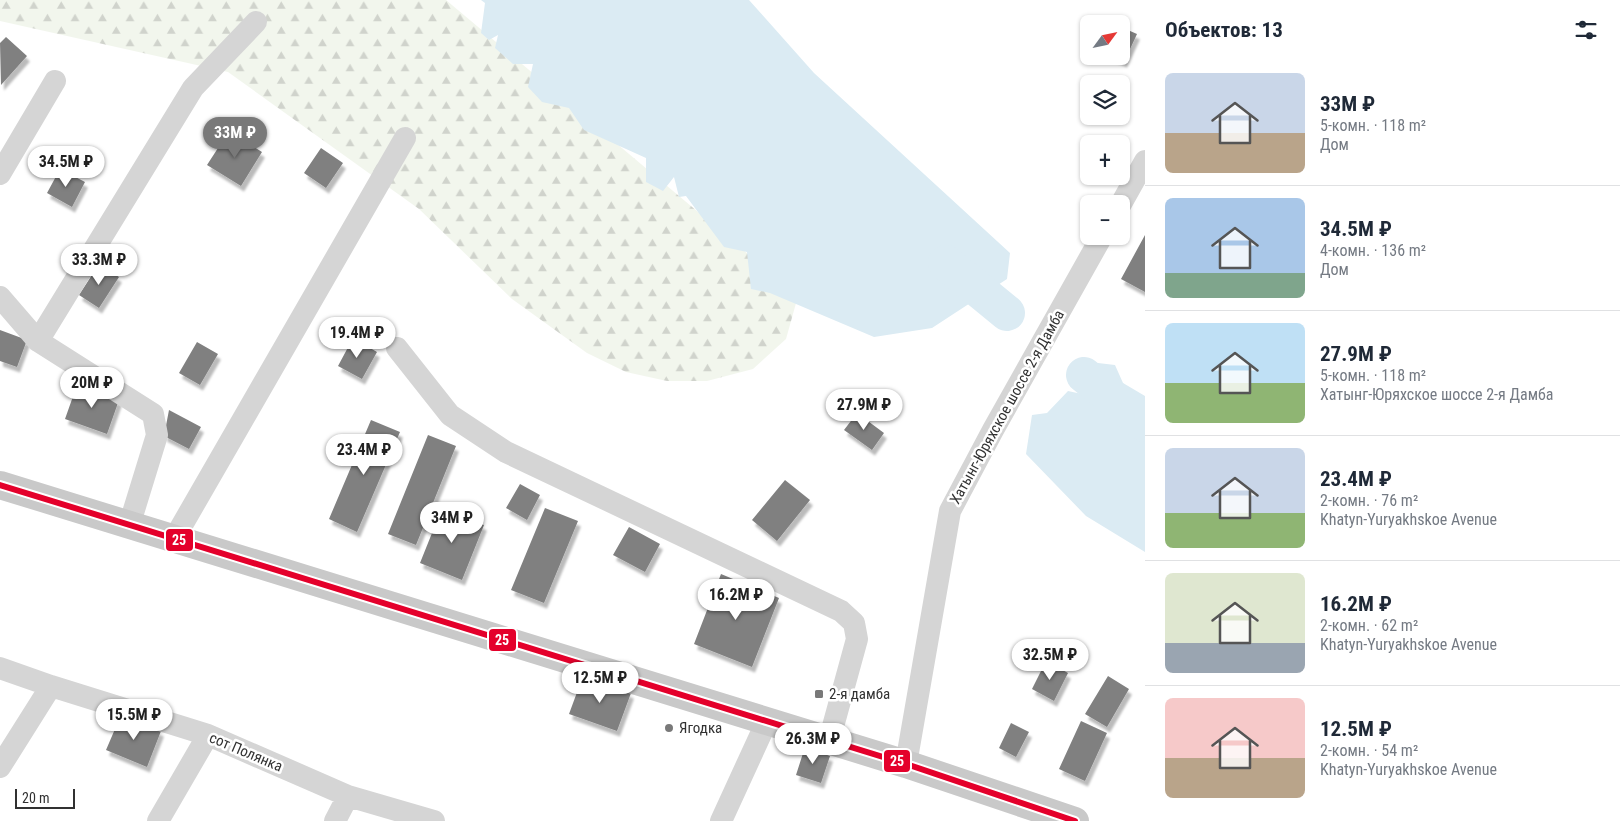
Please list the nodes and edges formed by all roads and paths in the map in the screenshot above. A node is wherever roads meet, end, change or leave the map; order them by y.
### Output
1 (256, 22) dead end
2 (55, 81) dead end
3 (405, 138) dead end
4 (1145, 161) edge
5 (0, 174) edge
6 (1126, 195) edge
7 (1097, 245) edge
8 (0, 297) edge
9 (38, 341) junction
10 (397, 348) dead end
11 (0, 485) edge
12 (129, 526) junction
13 (174, 540) junction
14 (0, 668) edge
15 (51, 686) junction
16 (766, 723) junction
17 (208, 735) junction
18 (829, 741) junction
19 (906, 764) junction
20 (0, 767) edge
21 (348, 796) junction
22 (158, 821) edge
23 (335, 821) edge
24 (434, 821) edge
25 (721, 821) edge
26 (1075, 821) edge

1 - 9 street
2 - 5 street
3 - 13 street
4 - 6 street
7 - 19 street, Хатынг-Юряхское шоссе 2-я Дамба
8 - 9 street
9 - 12 street
10 - 18 street
11 - 12 main road
12 - 13 main road
13 - 16 main road
14 - 15 street, сот Полянка
15 - 17 street, сот Полянка
15 - 20 street
16 - 18 main road
16 - 25 street
17 - 21 street, сот Полянка
17 - 22 street
18 - 19 main road
19 - 26 main road
21 - 23 street
21 - 24 street, сот Полянка

